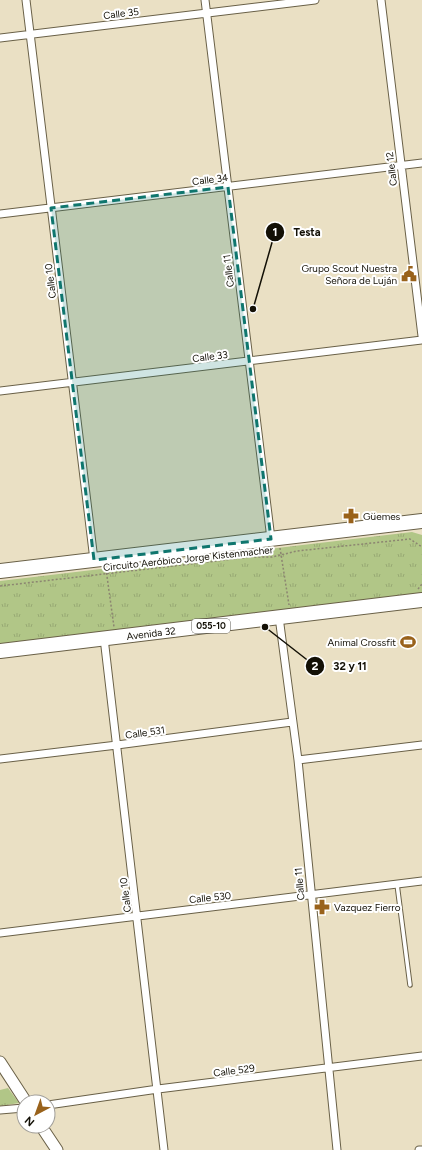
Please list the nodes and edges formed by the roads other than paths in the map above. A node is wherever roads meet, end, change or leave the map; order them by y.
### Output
1 (26, 0) edge
2 (205, 0) edge
3 (315, 0) edge
4 (381, 0) edge
5 (207, 13) junction
6 (30, 34) junction
7 (0, 38) edge
8 (422, 163) edge
9 (401, 166) junction
10 (228, 187) junction
11 (51, 208) junction
12 (0, 214) edge
13 (422, 336) edge
14 (422, 340) edge
15 (249, 361) junction
16 (72, 382) junction
17 (0, 391) edge
18 (422, 521) edge
19 (275, 538) junction
20 (100, 560) junction
21 (0, 571) edge
22 (422, 600) edge
23 (285, 616) junction
24 (110, 638) junction
25 (0, 651) edge
26 (292, 722) junction
27 (117, 746) junction
28 (422, 746) edge
29 (0, 759) edge
30 (298, 760) junction
31 (422, 881) edge
32 (397, 884) junction
33 (310, 895) junction
34 (137, 915) junction
35 (0, 933) edge
36 (410, 985) dead end
37 (422, 1056) edge
38 (0, 1062) edge
39 (328, 1068) junction
40 (158, 1089) junction
41 (21, 1094) edge
42 (56, 1104) edge
43 (16, 1109) edge
44 (0, 1110) edge
45 (47, 1134) edge
46 (57, 1150) edge
47 (164, 1150) edge
48 (337, 1150) edge

1 - 6 street, Calle 10
2 - 5 street, Calle 11
3 - 5 street, Calle 35
4 - 9 street, Calle 12
5 - 6 street, Calle 35
5 - 10 street, Calle 11
6 - 7 street, Calle 35
6 - 11 street, Calle 10
8 - 9 street, Calle 34
9 - 10 street, Calle 34
9 - 13 street, Calle 12
10 - 11 street, Calle 34
10 - 15 street, Calle 11
11 - 12 street, Calle 34
11 - 16 street, Calle 10
14 - 15 street, Calle 33
15 - 16 street, Calle 33
15 - 19 street, Calle 11
16 - 17 street, Calle 33
16 - 20 street, Calle 10
18 - 19 highway
19 - 20 highway
20 - 21 highway
22 - 23 highway, Avenida 32 / 055-10
23 - 24 highway, Avenida 32 / 055-10
23 - 26 street, Calle 11
24 - 25 highway, Avenida 32 / 055-10
24 - 27 street, Calle 10
26 - 27 street, Calle 531
26 - 30 street, Calle 11
27 - 29 street, Calle 531
27 - 34 street, Calle 10
28 - 30 street
30 - 33 street, Calle 11
31 - 32 street, Calle 530
32 - 33 street, Calle 530
32 - 36 lane
33 - 34 street, Calle 530
33 - 39 street, Calle 11
34 - 35 street, Calle 530
34 - 40 street, Calle 10
37 - 39 street, Calle 529
38 - 41 street
39 - 40 street, Calle 529
39 - 48 street, Calle 11
40 - 42 street, Calle 529
40 - 47 street, Calle 10
43 - 44 street
45 - 46 street

